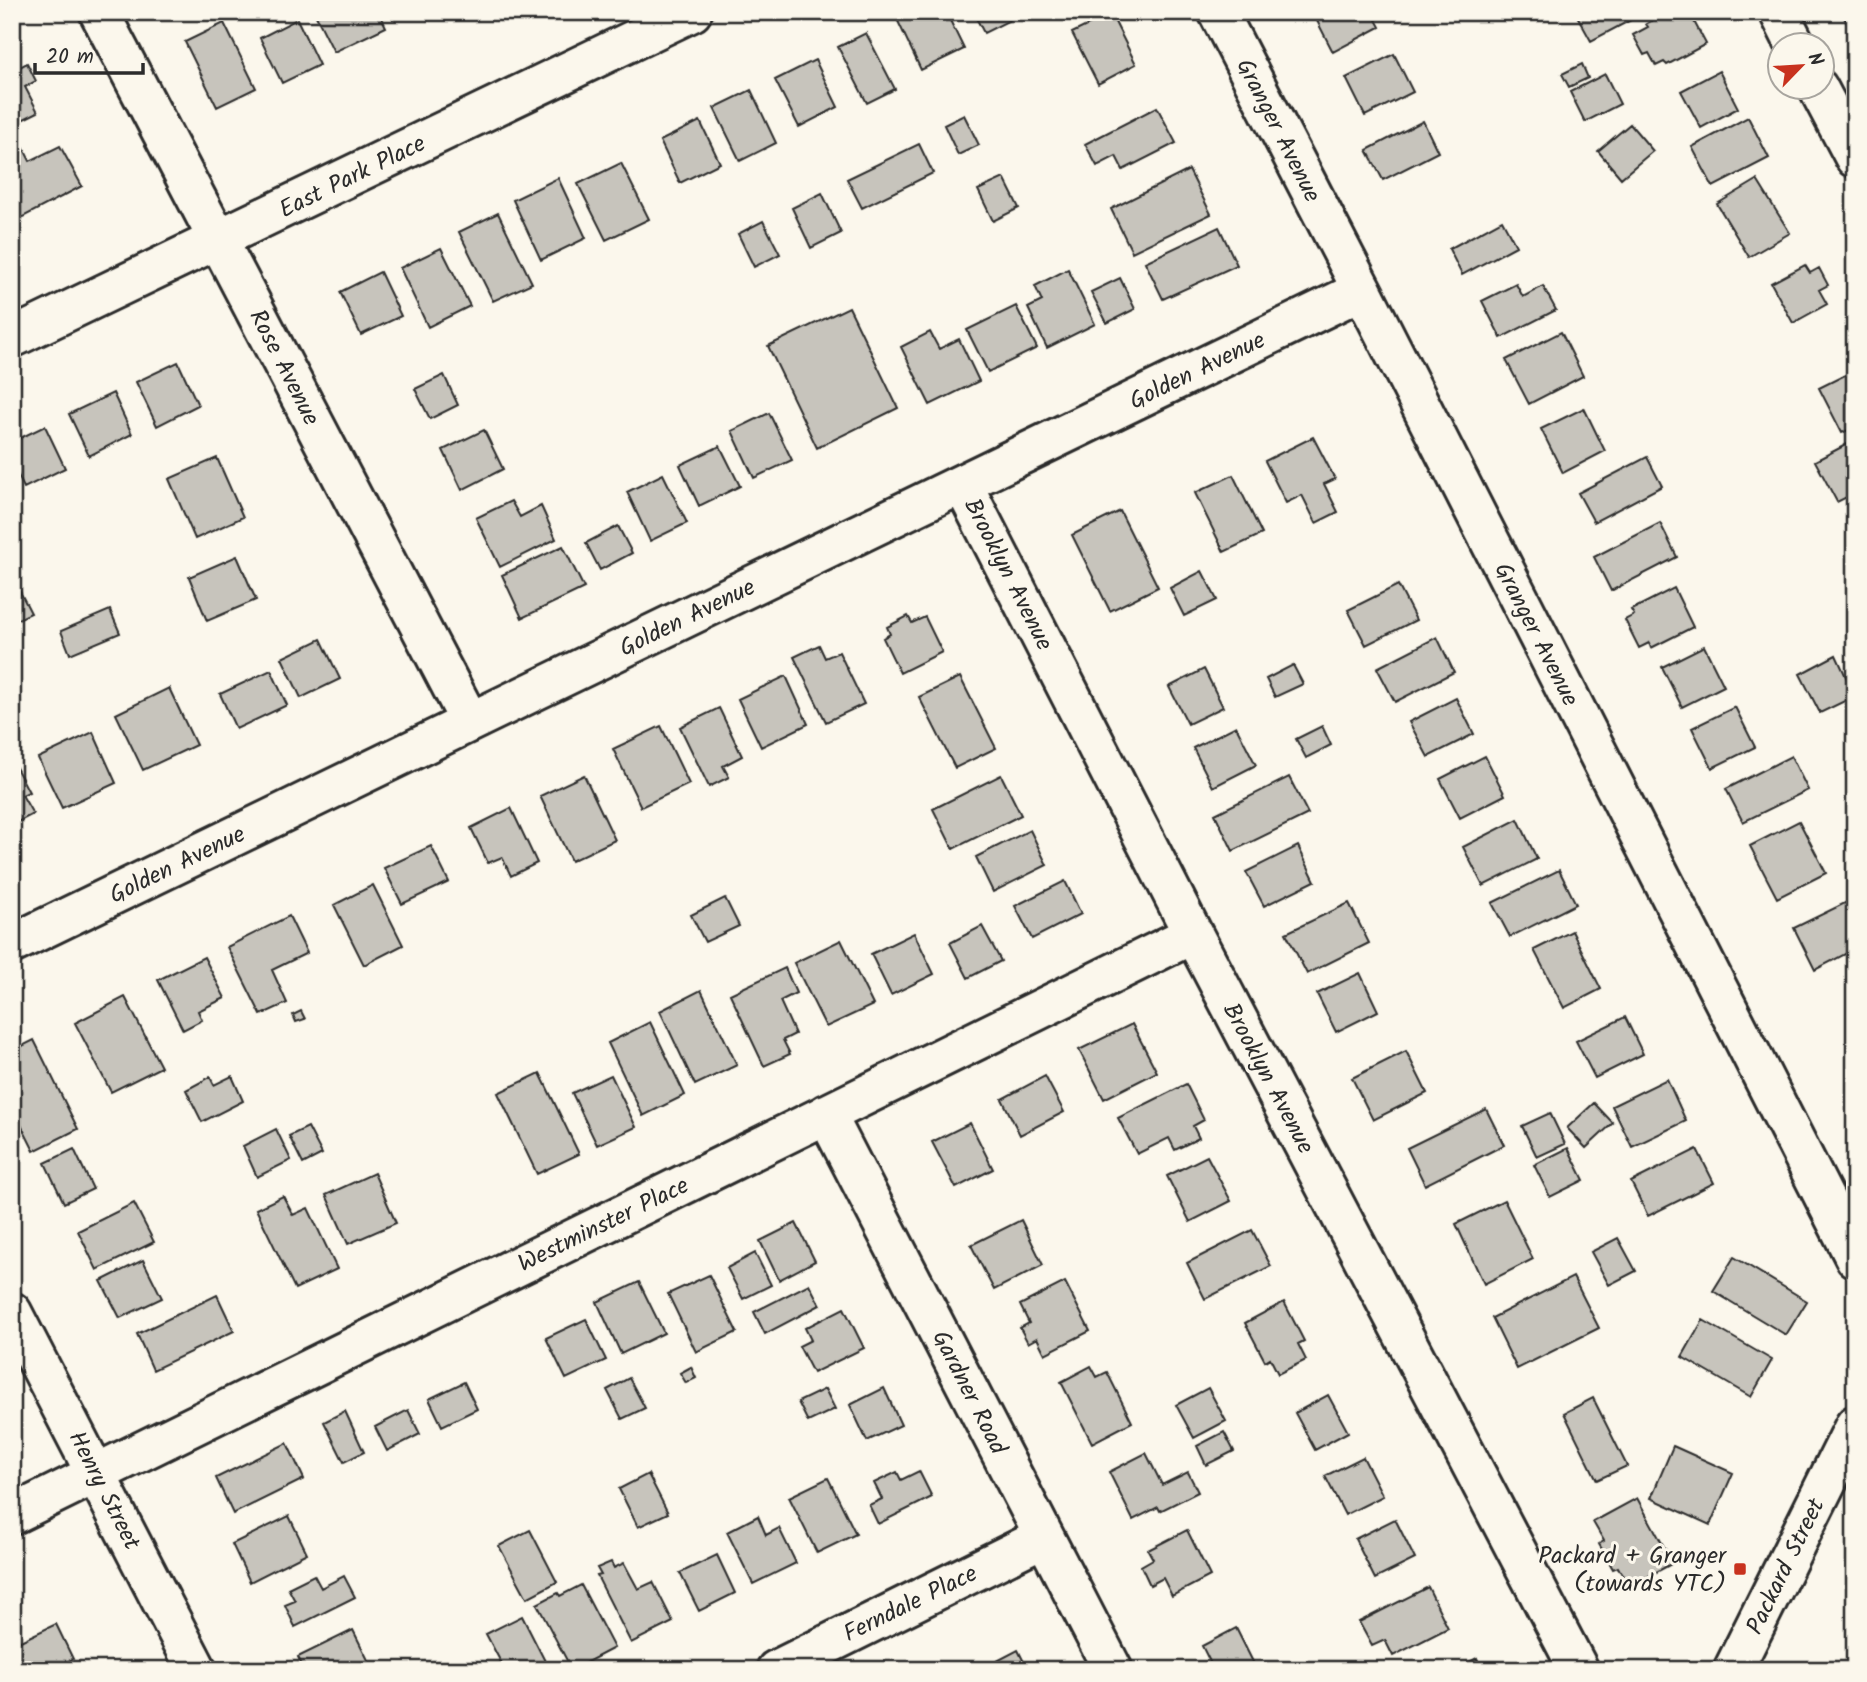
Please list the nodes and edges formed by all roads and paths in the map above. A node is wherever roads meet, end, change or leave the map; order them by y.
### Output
1 (99, 12) edge
2 (692, 12) edge
3 (1218, 12) edge
4 (1779, 12) edge
5 (650, 21) edge
6 (1789, 32) edge
7 (1825, 102) edge
8 (1855, 158) edge
9 (219, 240) junction
10 (1362, 290) junction
11 (12, 338) edge
12 (963, 485) junction
13 (470, 722) junction
14 (1194, 934) junction
15 (12, 944) edge
16 (826, 1114) junction
17 (1855, 1258) edge
18 (12, 1312) edge
19 (1855, 1425) edge
20 (97, 1474) junction
21 (12, 1515) edge
22 (1044, 1537) junction
23 (197, 1670) edge
24 (776, 1670) edge
25 (1113, 1670) edge
26 (1579, 1670) edge
27 (1733, 1670) edge

1 - 9 street, Rose Avenue
2 - 5 street, East Park Place
3 - 10 street, Granger Avenue
4 - 6 street
5 - 9 street, East Park Place
7 - 8 street
9 - 11 street, East Park Place
9 - 13 street, Rose Avenue
10 - 12 street, Golden Avenue
10 - 17 street, Granger Avenue
12 - 13 street, Golden Avenue
12 - 14 street, Brooklyn Avenue
13 - 15 street, Golden Avenue
14 - 16 street, Westminster Place
14 - 26 street, Brooklyn Avenue
16 - 20 street, Westminster Place
16 - 22 street, Gardner Road
18 - 20 street, Henry Street
19 - 27 street, Packard Street
20 - 21 street, Westminster Place
20 - 23 street, Henry Street
22 - 24 street, Ferndale Place
22 - 25 street, Gardner Road

